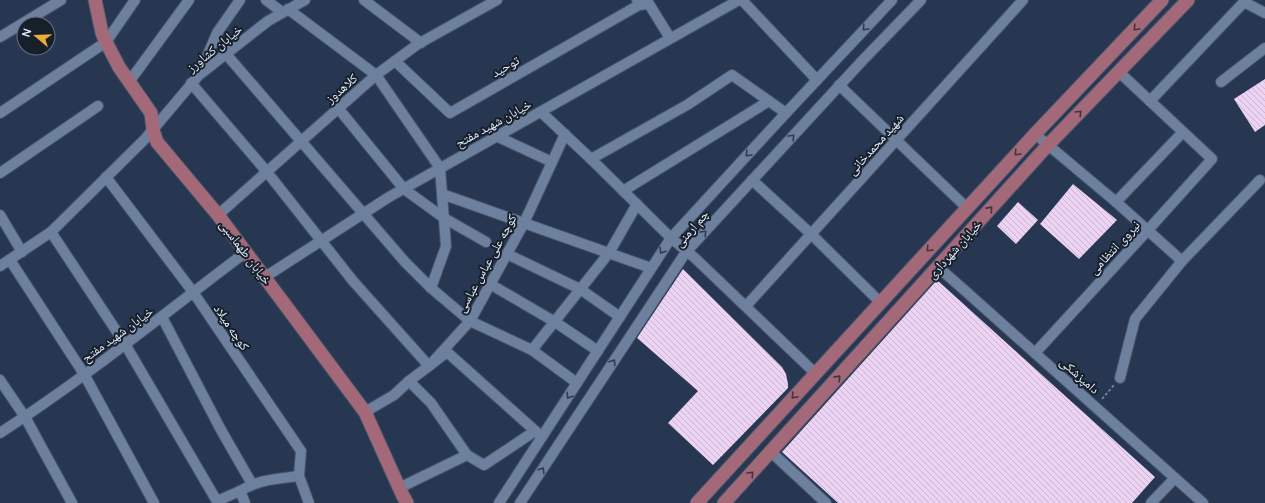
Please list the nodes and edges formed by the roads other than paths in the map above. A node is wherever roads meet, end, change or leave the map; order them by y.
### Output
1 (62, 0) edge
2 (95, 0) edge
3 (135, 0) edge
4 (189, 0) edge
5 (240, 0) edge
6 (266, 0) edge
7 (304, 0) edge
8 (364, 0) edge
9 (497, 0) edge
10 (740, 0) edge
11 (892, 0) edge
12 (921, 0) edge
13 (1023, 0) edge
14 (1162, 0) edge
15 (1188, 0) edge
16 (645, 2) edge
17 (285, 11) junction
18 (1265, 13) edge
19 (0, 37) edge
20 (670, 38) junction
21 (106, 42) junction
22 (421, 43) junction
23 (1265, 48) edge
24 (226, 54) junction
25 (395, 61) junction
26 (1119, 72) junction
27 (199, 75) junction
28 (376, 75) junction
29 (817, 80) junction
30 (129, 82) junction
31 (1221, 82) dead end
32 (191, 83) junction
33 (839, 85) junction
34 (769, 101) junction
35 (1150, 101) junction
36 (98, 106) dead end
37 (338, 108) junction
38 (541, 112) junction
39 (0, 113) edge
40 (786, 113) junction
41 (153, 130) junction
42 (1183, 132) junction
43 (565, 134) junction
44 (1035, 134) junction
45 (496, 136) junction
46 (896, 140) junction
47 (301, 141) junction
48 (1048, 145) junction
49 (591, 159) junction
50 (552, 162) junction
51 (440, 168) junction
52 (0, 172) edge
53 (267, 172) junction
54 (106, 177) junction
55 (752, 180) junction
56 (1260, 180) dead end
57 (404, 189) junction
58 (623, 191) junction
59 (442, 194) junction
60 (1116, 202) junction
61 (637, 204) junction
62 (967, 208) junction
63 (364, 213) junction
64 (0, 215) edge
65 (218, 215) junction
66 (444, 218) junction
67 (524, 223) junction
68 (1148, 230) junction
69 (51, 232) junction
70 (811, 234) junction
71 (670, 238) junction
72 (321, 240) junction
73 (486, 242) dead end
74 (22, 252) junction
75 (246, 252) junction
76 (686, 252) junction
77 (609, 253) junction
78 (507, 254) junction
79 (10, 260) junction
80 (1182, 261) junction
81 (0, 266) edge
82 (938, 267) junction
83 (651, 268) junction
84 (265, 277) junction
85 (490, 284) junction
86 (431, 288) junction
87 (580, 289) junction
88 (193, 292) junction
89 (880, 302) junction
90 (746, 306) junction
91 (162, 316) junction
92 (620, 317) junction
93 (470, 320) junction
94 (554, 322) junction
95 (126, 344) junction
96 (532, 350) junction
97 (598, 351) junction
98 (1035, 353) junction
99 (429, 366) junction
100 (815, 373) junction
101 (84, 374) junction
102 (1120, 378) road end
103 (0, 380) edge
104 (409, 381) junction
105 (577, 383) junction
106 (365, 412) junction
107 (26, 417) junction
108 (0, 433) edge
109 (539, 434) junction
110 (771, 452) junction
111 (467, 455) junction
112 (299, 476) junction
113 (1175, 478) junction
114 (252, 484) junction
115 (399, 488) junction
116 (240, 491) junction
117 (705, 500) edge
118 (218, 502) edge
119 (72, 503) edge
120 (154, 503) edge
121 (245, 503) edge
122 (309, 503) edge
123 (407, 503) edge
124 (500, 503) edge
125 (520, 503) edge
126 (724, 503) edge
127 (826, 503) edge
128 (1151, 503) edge
129 (1203, 503) edge

1 - 19 street
2 - 21 main road, خیابان طهماسبی
3 - 21 street
4 - 30 street
5 - 27 street
6 - 17 street
7 - 17 street, خیابان کشاورز
8 - 22 street
9 - 22 street, کلاهدوز
10 - 20 street, خیابان شهید مفتح
10 - 29 street
11 -> 29 street, چم ارمنی
12 - 33 street, چم ارمنی
13 - 46 street, شهید محمدخانی
14 -> 44 main road, خیابان شهرداری
15 - 26 main road, خیابان شهرداری
16 - 20 street
16 - 25 street, توحید
17 - 24 street, خیابان کشاورز
17 - 28 street
18 - 35 street
20 - 38 street, خیابان شهید مفتح
21 - 30 main road, خیابان طهماسبی
21 - 39 street
22 - 25 street, کلاهدوز
23 - 31 street
24 - 27 street, خیابان کشاورز
24 - 47 street
25 - 28 street, کلاهدوز
26 - 35 street
48 -> 26 main road, خیابان شهرداری
27 - 32 street, خیابان کشاورز
28 - 37 street, کلاهدوز
28 - 51 street
29 - 40 street, چم ارمنی
30 - 41 main road, خیابان طهماسبی
32 - 41 street, خیابان کشاورز
32 - 53 street
33 - 46 street
55 -> 33 street, چم ارمنی
34 - 40 street
34 - 49 street
34 - 58 street
35 - 42 street
36 - 52 street
37 - 47 street, کلاهدوز
37 - 57 street
38 - 43 street
38 - 45 street, خیابان شهید مفتح
40 -> 71 street, چم ارمنی
41 - 54 street, خیابان کشاورز
41 - 65 main road, خیابان طهماسبی
42 - 60 street
42 - 68 street, نیروی انتظامی
43 - 49 street
43 - 50 street, کوچه علی عباس عباسی
44 - 48 street
44 -> 62 main road, خیابان شهرداری
45 - 50 street
45 - 51 street, خیابان شهید مفتح
46 - 62 street
46 - 70 street, شهید محمدخانی
47 - 53 street, کلاهدوز
47 - 63 street
48 - 60 street
82 -> 48 main road, خیابان شهرداری
49 - 58 street
50 - 67 street, کوچه علی عباس عباسی
51 - 57 street, خیابان شهید مفتح
51 - 59 street
53 - 65 street, کلاهدوز
53 - 72 street
54 - 69 street, خیابان کشاورز
54 - 88 street, کوچه میلاد
55 - 70 street
76 -> 55 street, چم ارمنی
56 - 80 street
57 - 63 street, خیابان شهید مفتح
57 - 66 street
58 - 61 street
59 - 66 street
59 - 67 street
60 - 68 street
61 - 71 street
61 - 77 street
62 -> 89 main road, خیابان شهرداری
63 - 72 street, خیابان شهید مفتح
63 - 86 street
64 - 74 street
65 - 75 main road, خیابان طهماسبی
66 - 73 street
66 - 86 street
67 - 77 street
67 - 78 street, کوچه علی عباس عباسی
68 - 80 street
68 - 98 street, نیروی انتظامی
69 - 74 street, خیابان کشاورز
69 - 95 street
70 - 89 street
70 - 90 street, شهید محمدخانی
71 - 76 street
71 -> 83 street, چم ارمنی
72 - 84 street, خیابان شهید مفتح
72 - 99 street
74 - 79 street, خیابان کشاورز
75 - 84 main road, خیابان طهماسبی
75 - 88 street, خیابان شهید مفتح
76 - 90 street
125 -> 76 street, چم ارمنی
77 - 83 street
77 - 87 street
78 - 85 street, کوچه علی عباس عباسی
78 - 87 street
79 - 81 street, خیابان کشاورز
79 - 101 street
80 - 102 street
82 - 98 street, دامپزشکی
110 -> 82 main road, خیابان شهرداری
83 - 92 street, چم ارمنی
84 - 106 main road, خیابان طهماسبی
85 - 93 street, کوچه علی عباس عباسی
85 - 94 street
86 - 93 street
87 - 92 street
87 - 94 street
88 - 91 street, خیابان شهید مفتح
88 - 112 street, کوچه میلاد
89 - 100 main road, خیابان شهرداری
90 - 100 street
91 - 95 street, خیابان شهید مفتح
91 - 114 street
92 - 97 street, چم ارمنی
93 - 96 street
93 - 99 street, کوچه علی عباس عباسی
94 - 96 street
94 - 97 street
95 - 101 street, خیابان شهید مفتح
95 - 118 street
96 - 105 street
97 - 105 street, چم ارمنی
98 - 113 street, دامپزشکی
99 - 104 street, کوچه علی عباس عباسی
99 - 109 street
100 -> 117 main road, خیابان شهرداری
101 - 107 street, خیابان شهید مفتح
101 - 120 street
103 - 107 street
104 - 106 street, کوچه علی عباس عباسی
104 - 111 street
105 -> 109 street, چم ارمنی
106 - 115 main road, خیابان طهماسبی
107 - 108 street, خیابان شهید مفتح
107 - 119 street
109 - 111 street
109 - 124 street, چم ارمنی
126 -> 110 main road, خیابان شهرداری
110 - 127 street
111 - 115 street
112 - 114 street
112 - 122 street, کوچه میلاد
113 - 128 street
113 - 129 street, دامپزشکی
114 - 116 street
115 - 123 main road, خیابان طهماسبی
116 - 118 street
116 - 121 street

